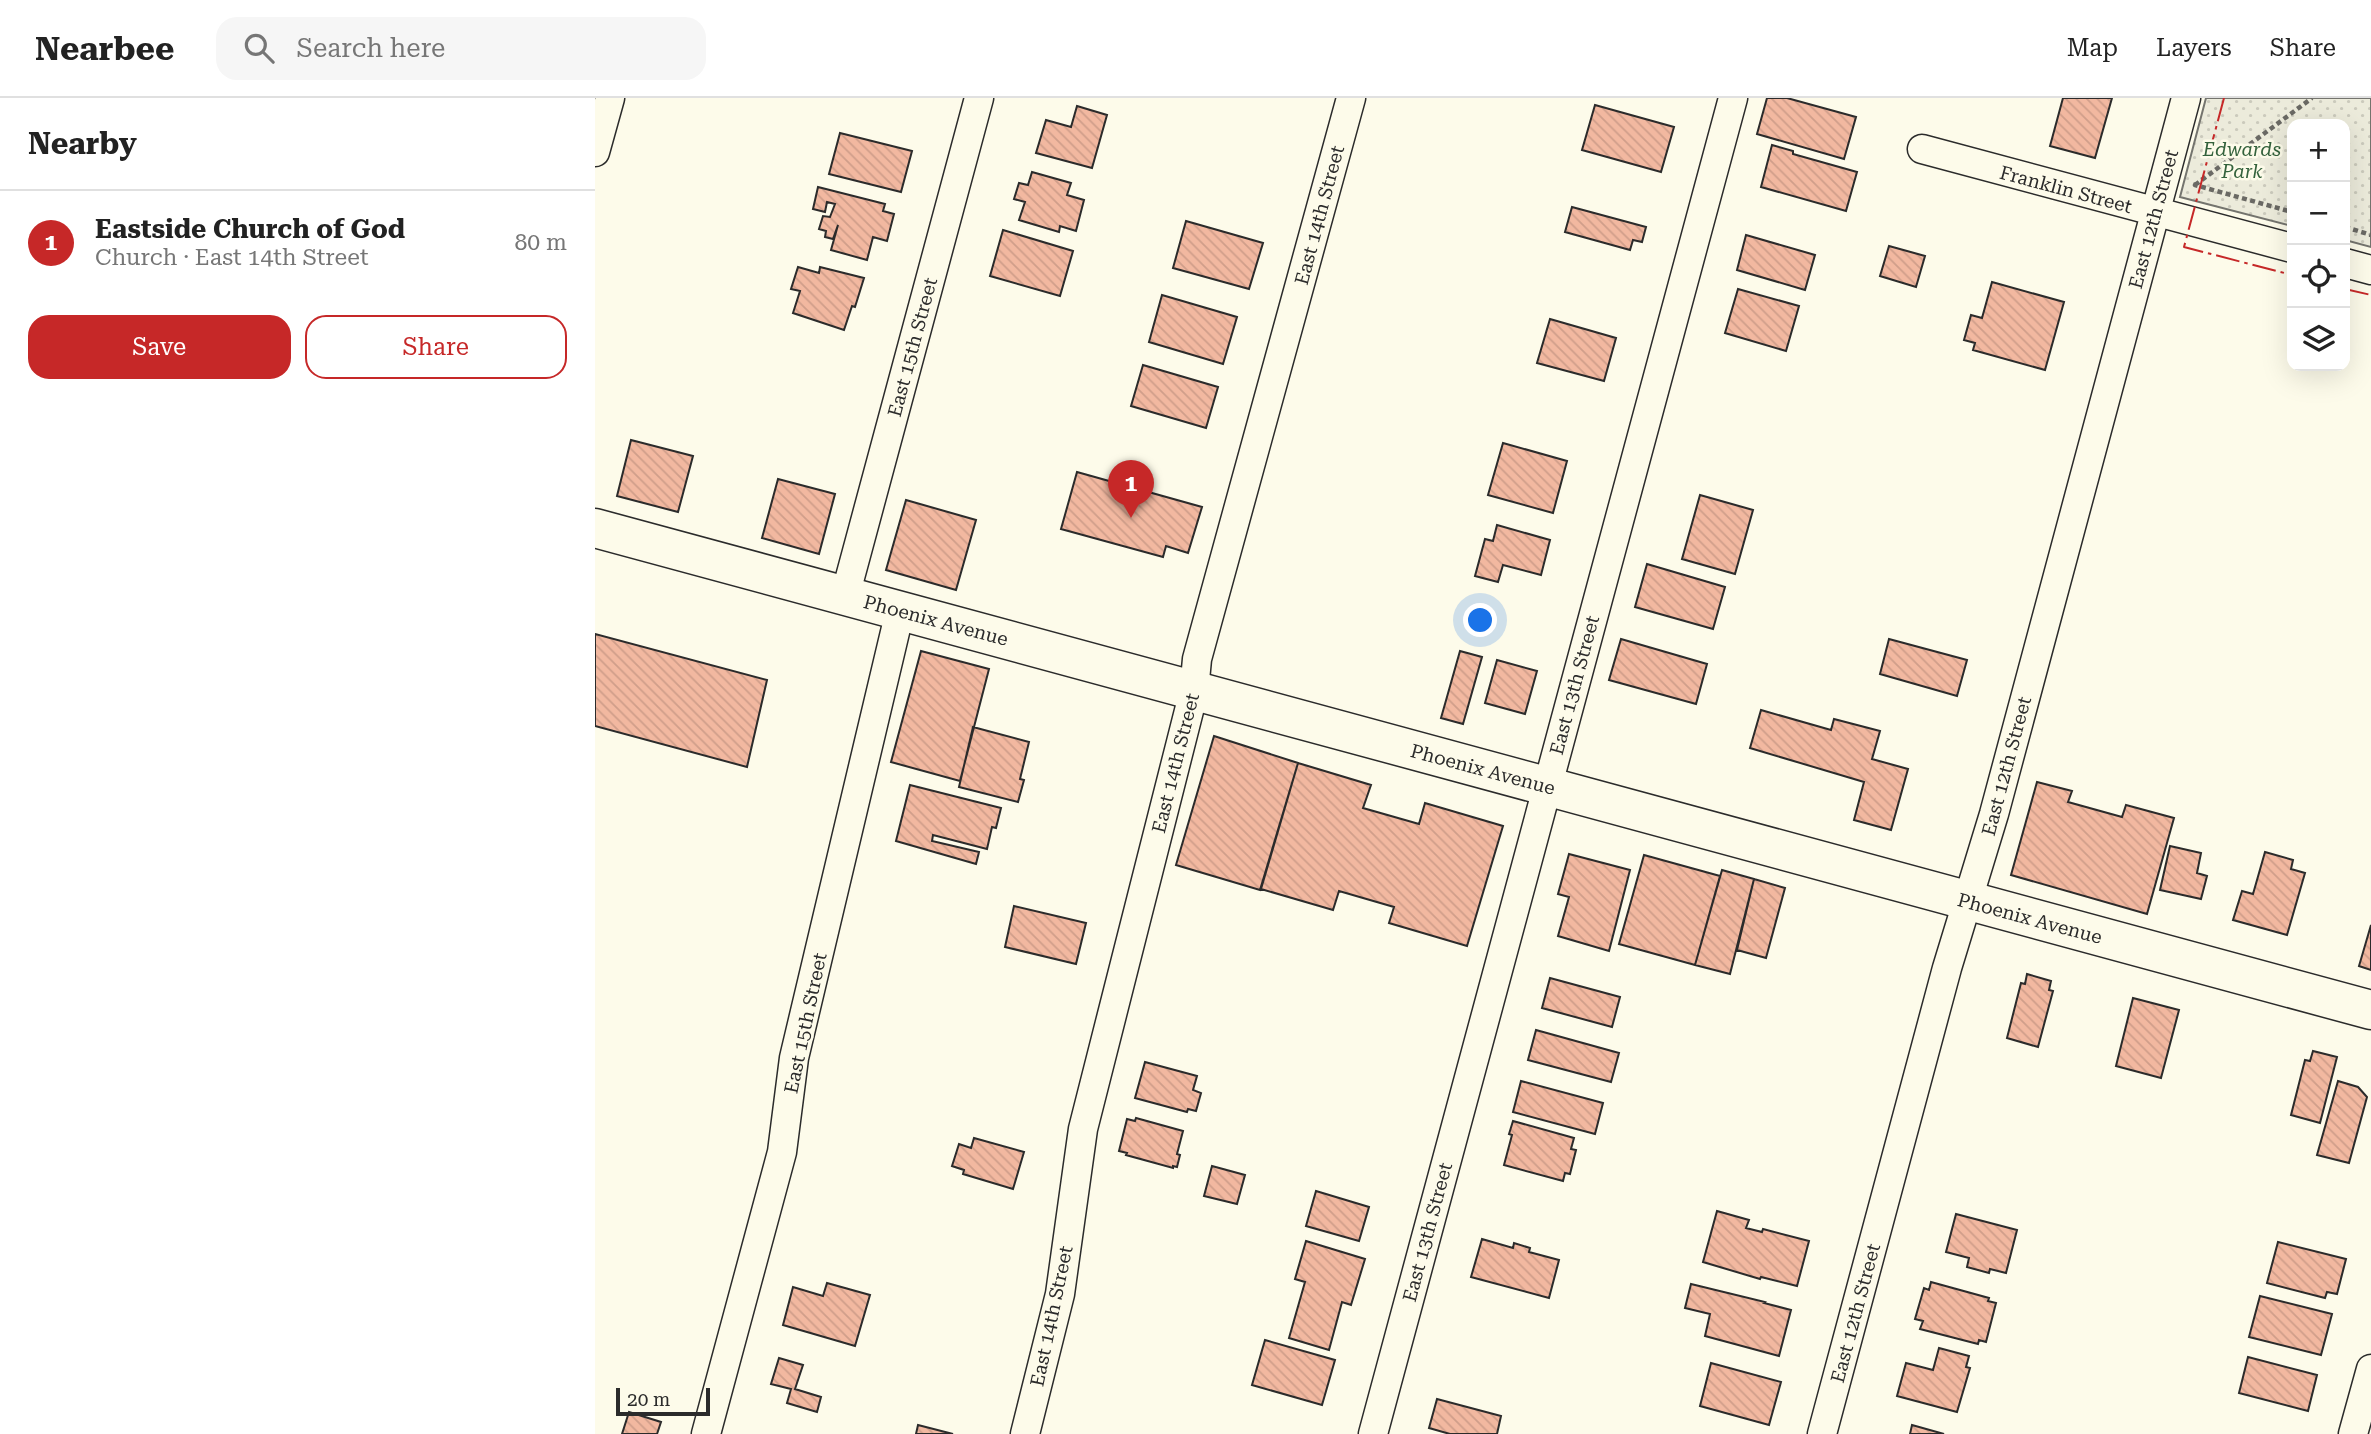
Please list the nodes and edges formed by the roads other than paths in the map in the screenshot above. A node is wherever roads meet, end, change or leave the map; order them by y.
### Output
1 (610, 98) edge
2 (979, 98) edge
3 (1351, 98) edge
4 (1733, 98) edge
5 (2186, 98) edge
6 (1922, 149) dead end
7 (595, 152) edge
8 (2155, 212) junction
9 (2287, 247) edge
10 (2350, 264) edge
11 (2371, 270) edge
12 (595, 528) edge
13 (845, 596) junction
14 (900, 611) junction
15 (1194, 691) junction
16 (1547, 786) junction
17 (1968, 901) junction
18 (2371, 1010) edge
19 (2371, 1369) edge
20 (706, 1434) edge
21 (1025, 1434) edge
22 (1373, 1434) edge
23 (1822, 1434) edge
24 (2353, 1434) edge

1 - 7 street
2 - 13 street, East 15th Street
3 - 15 street, East 14th Street
4 - 16 street, East 13th Street
5 - 8 street, East 12th Street
6 - 8 street, Franklin Street
8 - 9 street, Franklin Street
8 - 17 street, East 12th Street
10 - 11 street
12 - 13 street, Phoenix Avenue
13 - 14 street, Phoenix Avenue
14 - 15 street, Phoenix Avenue
14 - 20 street, East 15th Street
15 - 16 street, Phoenix Avenue
15 - 21 street, East 14th Street
16 - 17 street, Phoenix Avenue
16 - 22 street, East 13th Street
17 - 18 street, Phoenix Avenue
17 - 23 street, East 12th Street
19 - 24 street

